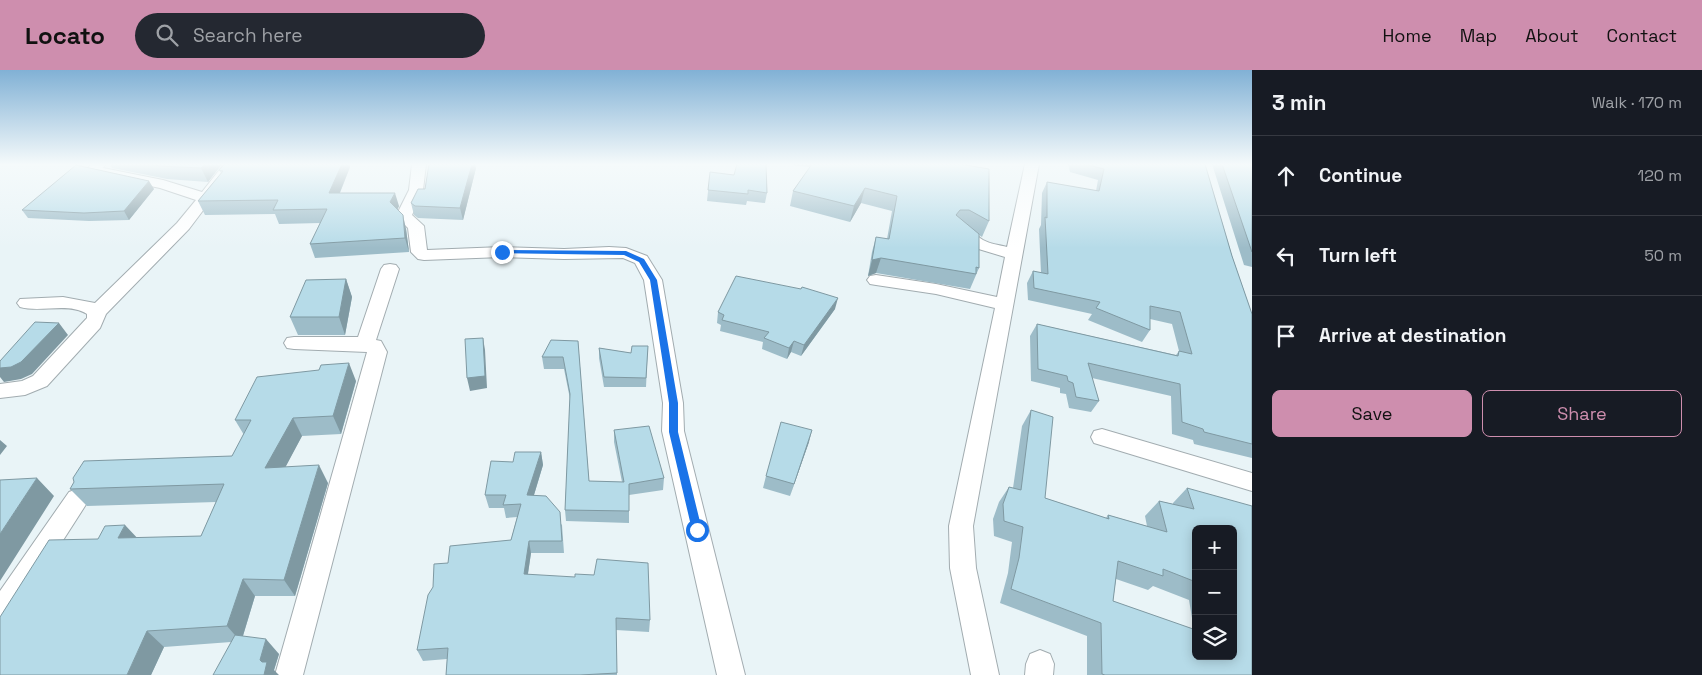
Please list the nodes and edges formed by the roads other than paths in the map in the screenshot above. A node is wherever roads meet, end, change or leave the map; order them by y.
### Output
1 (188, 192) edge
2 (210, 192) edge
3 (415, 192) edge
4 (1026, 192) edge
5 (206, 198) junction
6 (960, 230) edge
7 (1014, 254) junction
8 (390, 269) dead end
9 (876, 280) dead end
10 (26, 303) dead end
11 (1004, 304) junction
12 (97, 312) junction
13 (294, 343) dead end
14 (365, 344) junction
15 (0, 391) edge
16 (1102, 437) dead end
17 (1252, 482) edge
18 (77, 499) edge
19 (0, 614) edge
20 (289, 675) edge
21 (731, 675) edge
22 (985, 675) edge

1 - 5 street
2 - 5 street
3 - 21 street
4 - 7 street
5 - 12 street
6 - 7 street
7 - 11 street
8 - 14 street
9 - 11 street
10 - 12 street
11 - 22 street
12 - 15 street
13 - 14 street
14 - 20 street
16 - 17 street
18 - 19 street

